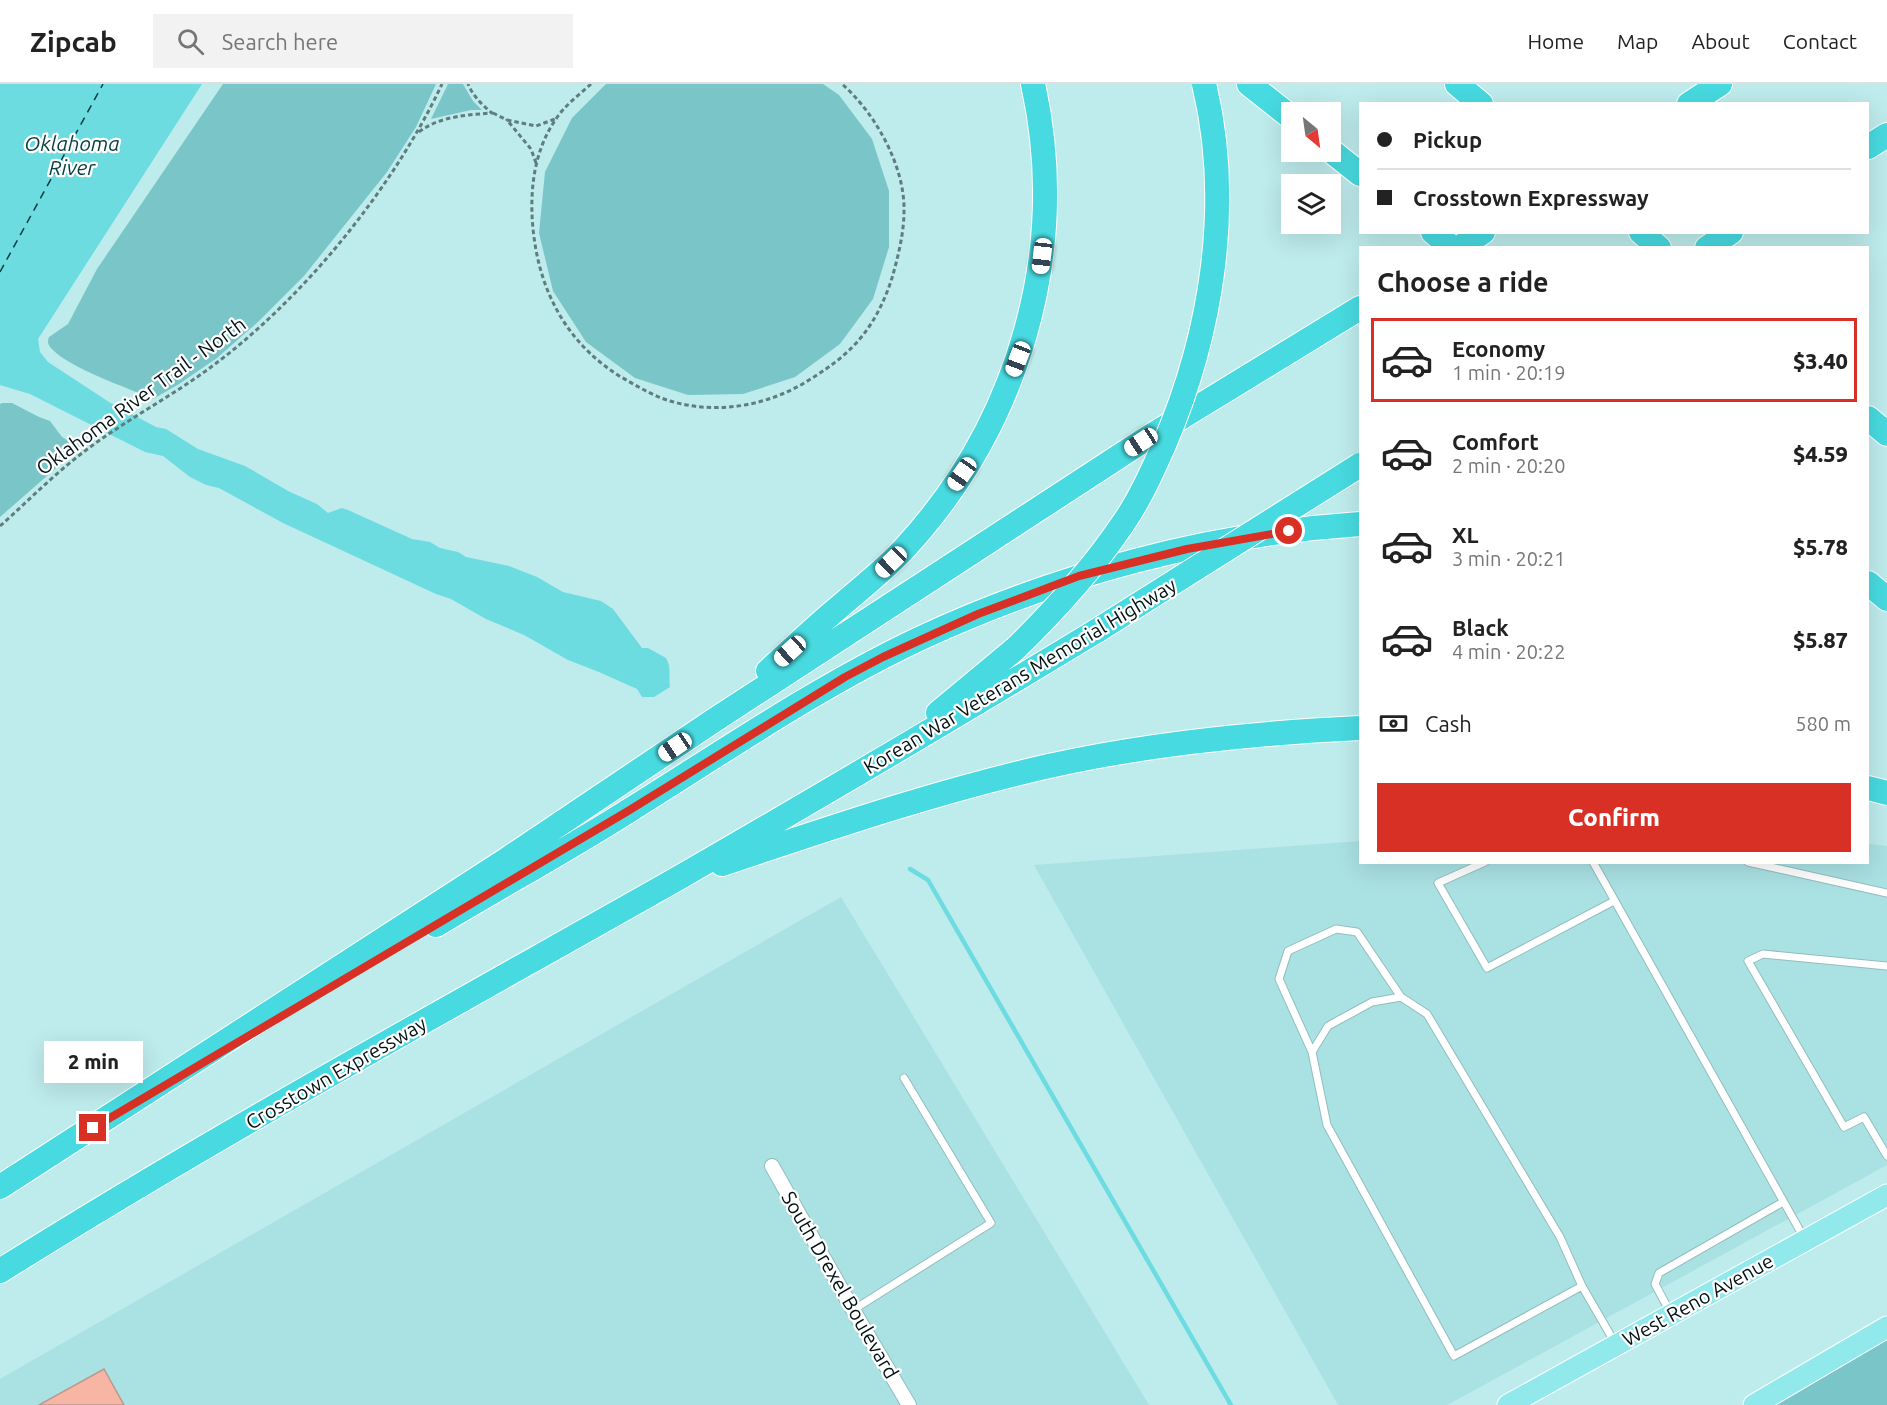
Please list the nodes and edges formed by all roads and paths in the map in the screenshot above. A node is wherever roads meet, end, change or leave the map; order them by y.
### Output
1 (442, 84) edge
2 (468, 84) edge
3 (591, 84) edge
4 (842, 84) edge
5 (1033, 84) edge
6 (1204, 84) edge
7 (1249, 84) edge
8 (1457, 84) edge
9 (1720, 84) edge
10 (1479, 102) edge
11 (1692, 102) edge
12 (1281, 109) edge
13 (492, 113) junction
14 (555, 119) junction
15 (507, 120) junction
16 (418, 132) junction
17 (1887, 135) edge
18 (1869, 146) edge
19 (1341, 159) edge
20 (537, 165) junction
21 (1359, 173) edge
22 (1435, 234) edge
23 (1480, 234) edge
24 (1643, 234) edge
25 (1729, 234) edge
26 (1450, 246) edge
27 (1462, 246) edge
28 (1657, 246) edge
29 (1710, 246) edge
30 (1359, 309) edge
31 (1869, 419) edge
32 (1887, 434) edge
33 (1359, 466) edge
34 (1359, 524) edge
35 (0, 526) edge
36 (1869, 577) edge
37 (1887, 582) edge
38 (1869, 584) edge
39 (1887, 599) edge
40 (713, 721) junction
41 (1359, 728) edge
42 (879, 763) junction
43 (1869, 788) edge
44 (1887, 794) edge
45 (1481, 864) edge
46 (1594, 864) edge
47 (1757, 864) edge
48 (675, 880) junction
49 (1887, 893) edge
50 (1614, 901) junction
51 (1887, 966) edge
52 (1401, 997) junction
53 (1312, 1052) junction
54 (904, 1078) dead end
55 (126, 1107) junction
56 (1887, 1156) edge
57 (772, 1166) dead end
58 (0, 1187) edge
59 (1887, 1195) edge
60 (1783, 1202) junction
61 (1805, 1241) junction
62 (0, 1271) edge
63 (1582, 1286) junction
64 (853, 1310) junction
65 (1672, 1314) junction
66 (1887, 1327) edge
67 (1616, 1345) junction
68 (909, 1405) edge
69 (1508, 1405) edge
70 (1754, 1405) edge

1 - 16 path, Oklahoma River Trail - North
2 - 13 path
3 - 14 path
4 - 20 path
5 - 40 highway
6 - 42 highway, bridge
7 - 12 highway
8 - 10 highway
9 - 11 highway
13 - 15 path
13 - 16 path
14 - 15 path
14 - 20 path
15 - 20 path
16 - 35 path, Oklahoma River Trail - North
17 - 18 highway
19 - 21 highway
22 - 26 highway
23 - 27 highway
24 - 28 highway
25 - 29 highway
30 - 40 highway
31 - 32 highway
33 - 42 highway, Korean War Veterans Memorial Highway, bridge
34 - 55 highway
36 - 37 highway
38 - 39 highway
40 - 55 highway
41 - 48 highway
42 - 48 highway, Korean War Veterans Memorial Highway
43 - 44 highway
45 - 50 lane
46 - 50 lane
47 - 49 lane
48 - 62 highway, Crosstown Expressway
50 - 60 lane
51 - 56 lane
52 - 53 lane
52 - 53 lane
52 - 63 lane
53 - 63 lane
54 - 64 lane
55 - 58 highway
57 - 64 street, South Drexel Boulevard
59 - 61 main road, West Reno Avenue
60 - 61 lane
60 - 65 lane
61 - 65 main road, West Reno Avenue
63 - 67 lane
64 - 68 street, South Drexel Boulevard
65 - 67 main road, West Reno Avenue
66 - 70 main road
67 - 69 main road, West Reno Avenue

